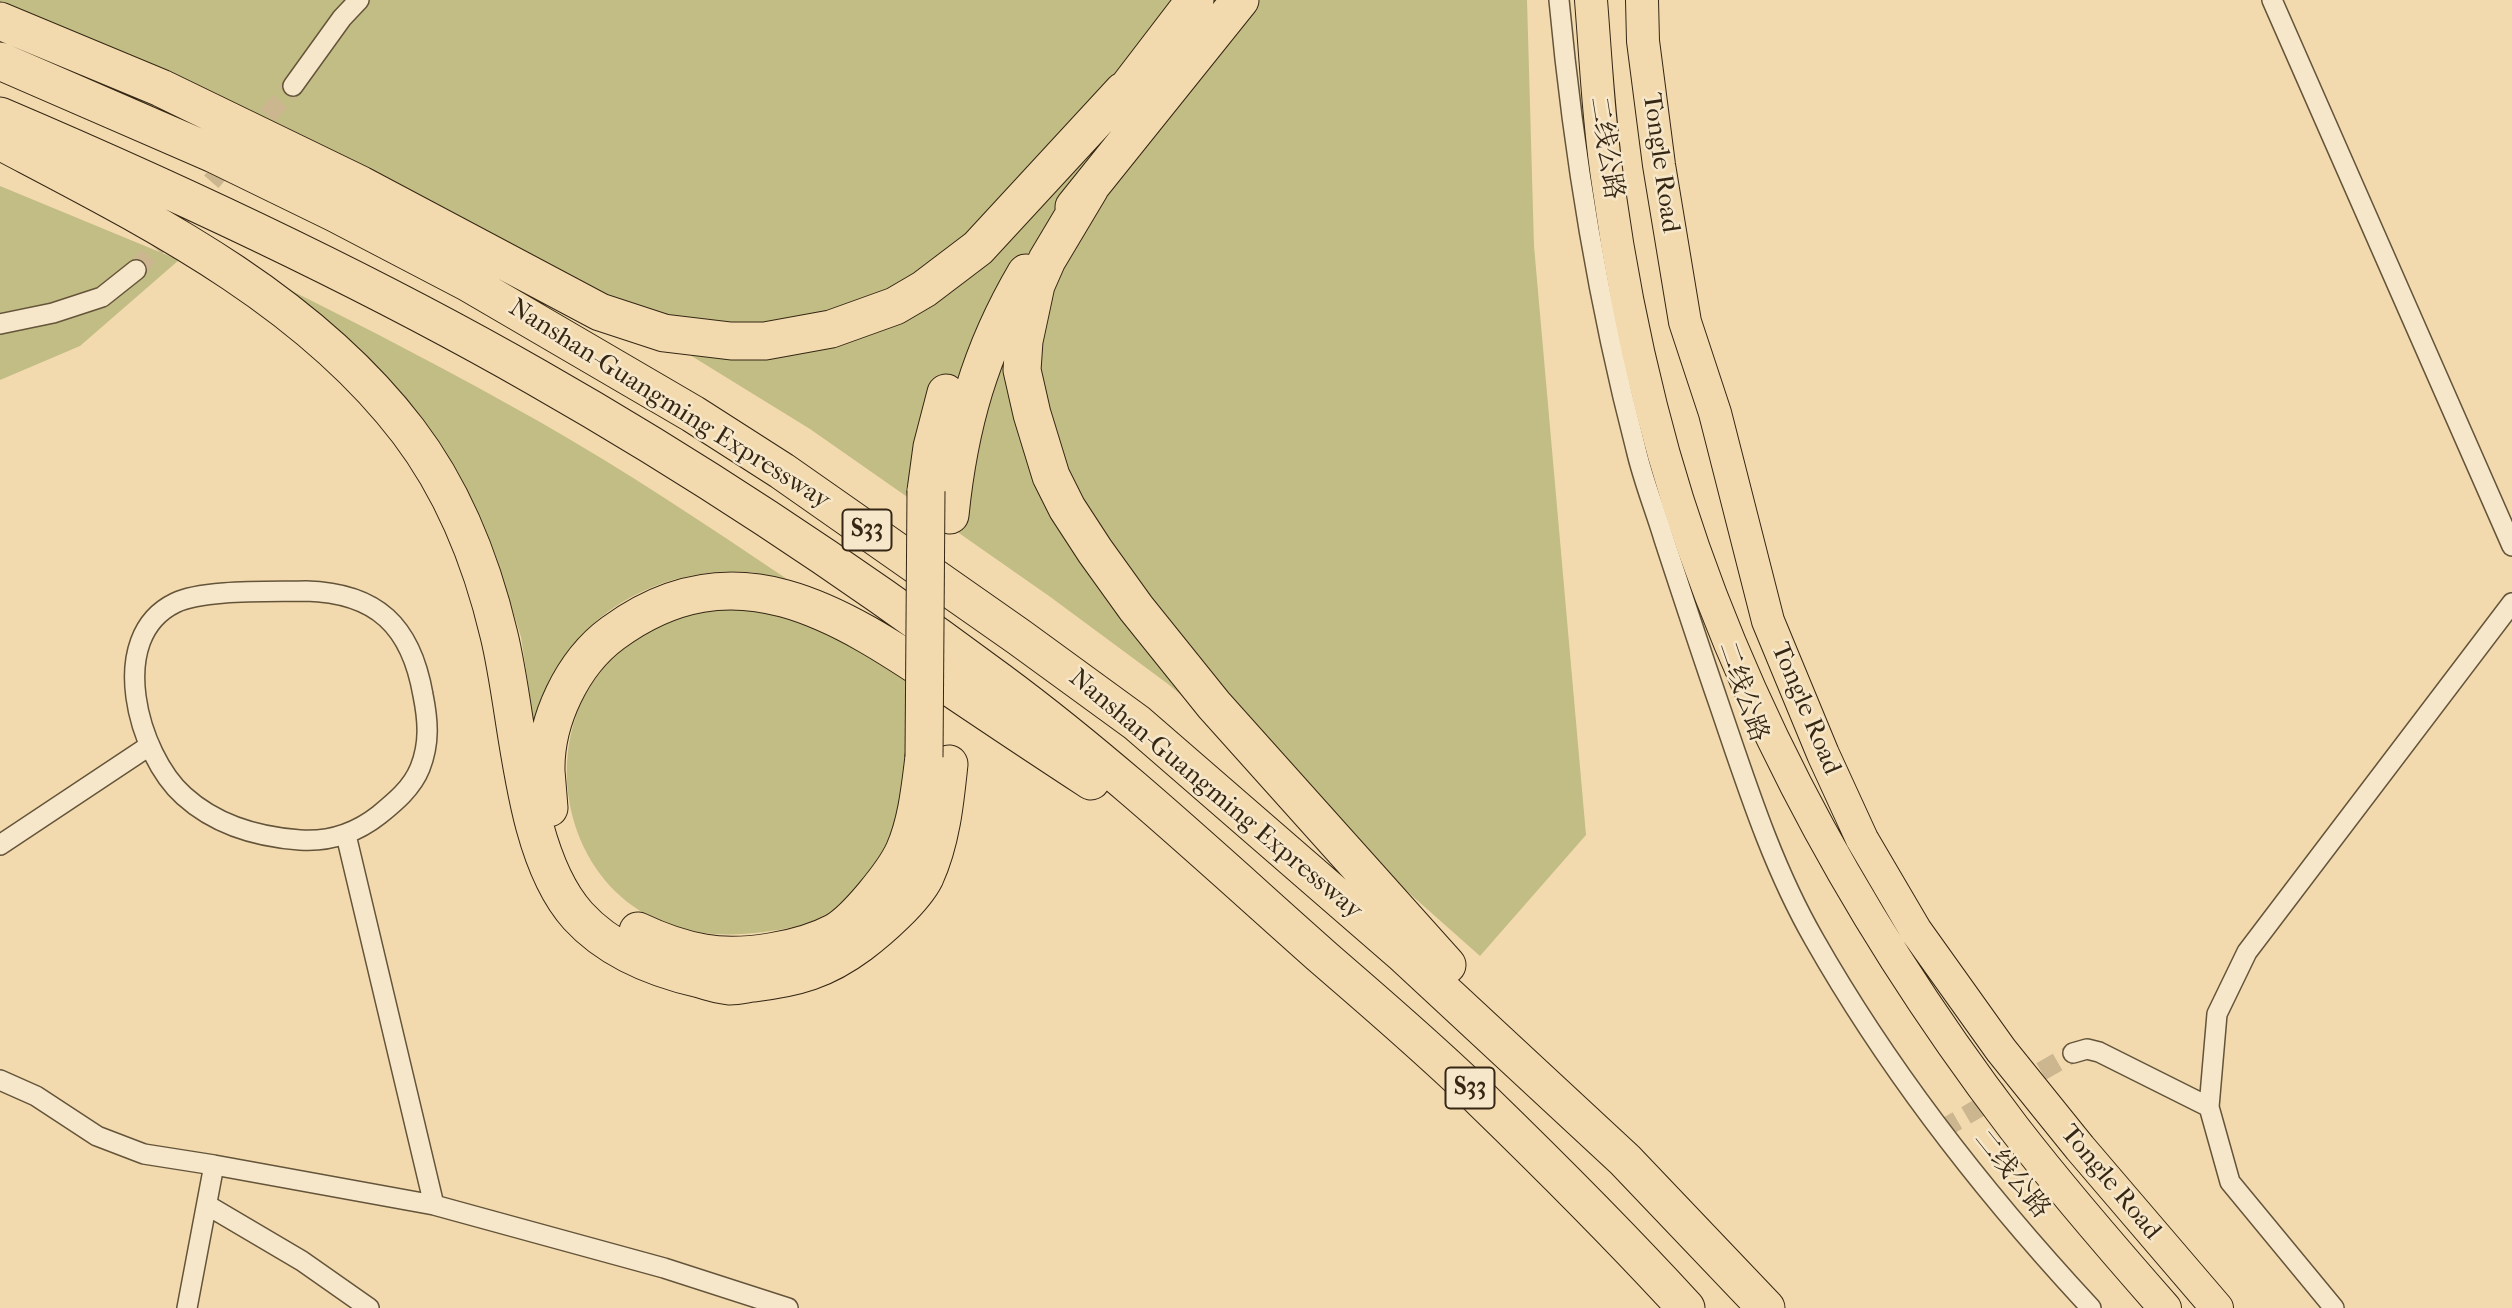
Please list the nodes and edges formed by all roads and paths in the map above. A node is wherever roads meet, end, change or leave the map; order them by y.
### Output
1 (359, 0) edge
2 (1195, 0) edge
3 (1240, 0) edge
4 (1559, 0) edge
5 (1591, 0) edge
6 (1642, 0) edge
7 (2272, 0) edge
8 (0, 21) edge
9 (0, 61) edge
10 (293, 86) tunnel mouth
11 (1124, 91) junction
12 (0, 116) edge
13 (0, 141) edge
14 (1090, 188) junction
15 (136, 270) tunnel mouth
16 (0, 324) edge
17 (938, 503) junction
18 (2512, 546) edge
19 (2512, 603) edge
20 (149, 746) junction
21 (937, 760) junction
22 (346, 835) junction
23 (0, 845) edge
24 (1240, 882) junction
25 (2073, 1054) tunnel mouth
26 (0, 1080) edge
27 (2209, 1107) junction
28 (1625, 1160) junction
29 (214, 1165) junction
30 (207, 1205) junction
31 (433, 1205) junction
32 (187, 1308) edge
33 (369, 1308) edge
34 (788, 1308) edge
35 (1686, 1308) edge
36 (1766, 1308) edge
37 (2091, 1308) edge
38 (2165, 1308) edge
39 (2217, 1308) edge
40 (2334, 1308) edge

1 - 10 street
2 - 11 highway
3 - 14 highway
4 - 37 street, 二线公路
5 - 38 main road, Tongle Road
6 - 39 main road, Tongle Road
7 - 18 street
8 - 11 highway
9 - 28 highway, Nanshan-Guangming Expressway / S33
11 - 17 highway
12 - 24 highway, Nanshan-Guangming Expressway / S33
13 - 21 highway
14 - 17 highway
14 - 28 highway
15 - 16 street
17 - 21 highway, bridge
19 - 27 street
20 - 22 street
20 - 22 street
20 - 23 street
21 - 24 highway
22 - 31 street
24 - 35 highway, Nanshan-Guangming Expressway / S33
25 - 27 street
26 - 29 street
27 - 40 street
28 - 36 highway, Nanshan-Guangming Expressway / S33
29 - 30 street
29 - 31 street
30 - 32 street
30 - 33 street
31 - 34 street

